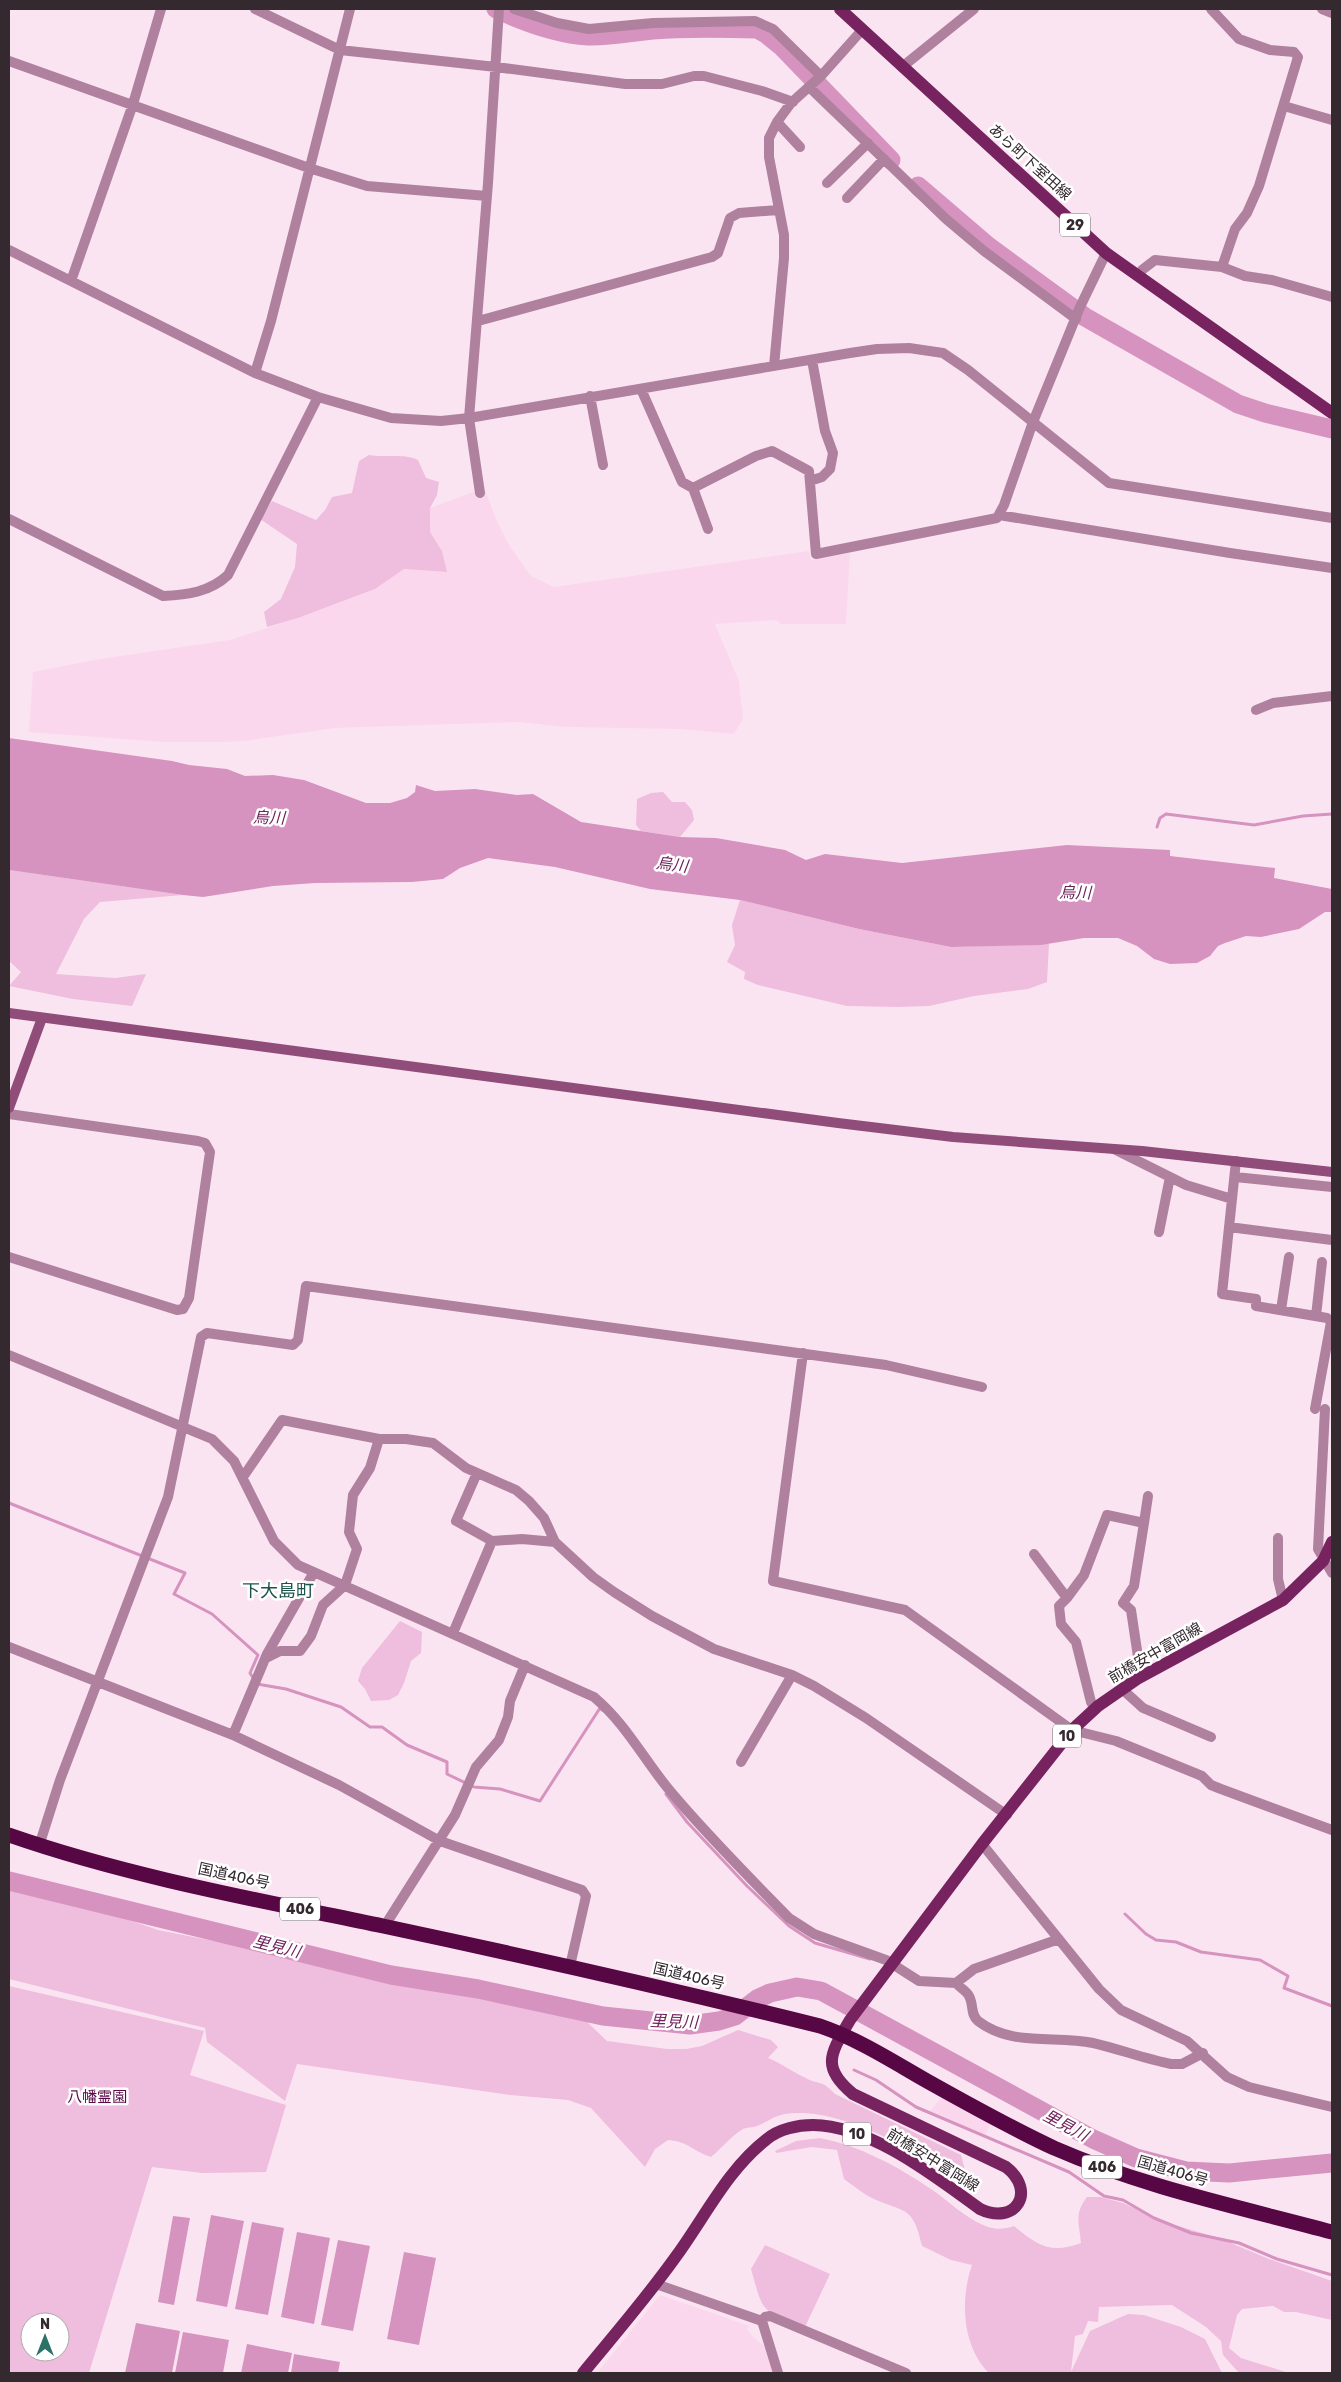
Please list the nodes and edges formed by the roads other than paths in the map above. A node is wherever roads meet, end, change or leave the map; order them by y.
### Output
1 (161, 9) edge
2 (254, 9) edge
3 (350, 9) edge
4 (499, 9) edge
5 (514, 9) edge
6 (840, 9) edge
7 (974, 9) edge
8 (1211, 9) edge
9 (1322, 9) edge
10 (1332, 14) edge
11 (862, 30) junction
12 (340, 50) junction
13 (9, 61) edge
14 (496, 67) junction
15 (902, 67) junction
16 (815, 82) junction
17 (793, 102) junction
18 (133, 104) junction
19 (1284, 106) junction
20 (1332, 120) edge
21 (777, 122) junction
22 (868, 143) junction
23 (800, 147) dead end
24 (884, 159) junction
25 (309, 168) junction
26 (827, 183) dead end
27 (487, 196) junction
28 (847, 198) dead end
29 (778, 210) junction
30 (9, 250) edge
31 (1106, 253) junction
32 (1222, 267) junction
33 (1138, 277) junction
34 (71, 281) junction
35 (1332, 297) edge
36 (1078, 314) junction
37 (478, 321) junction
38 (812, 360) junction
39 (774, 366) junction
40 (255, 372) junction
41 (641, 389) junction
42 (590, 396) junction
43 (318, 397) junction
44 (1332, 413) edge
45 (470, 418) junction
46 (1033, 422) junction
47 (603, 465) dead end
48 (810, 481) junction
49 (693, 488) junction
50 (480, 493) dead end
51 (999, 515) junction
52 (1332, 518) edge
53 (9, 519) edge
54 (708, 529) dead end
55 (1332, 568) edge
56 (1332, 696) edge
57 (1256, 710) dead end
58 (9, 1013) edge
59 (42, 1018) junction
60 (9, 1108) edge
61 (9, 1114) edge
62 (1114, 1149) junction
63 (1236, 1161) junction
64 (1332, 1172) edge
65 (1170, 1177) junction
66 (1235, 1177) junction
67 (1332, 1187) edge
68 (1232, 1199) junction
69 (1229, 1227) junction
70 (1159, 1232) dead end
71 (1332, 1240) edge
72 (9, 1257) edge
73 (1289, 1257) dead end
74 (1322, 1262) dead end
75 (1281, 1310) junction
76 (1316, 1316) junction
77 (804, 1353) junction
78 (9, 1355) edge
79 (982, 1387) dead end
80 (1315, 1409) dead end
81 (1326, 1409) dead end
82 (183, 1427) junction
83 (378, 1439) junction
84 (477, 1473) junction
85 (243, 1477) junction
86 (1148, 1496) dead end
87 (1144, 1523) junction
88 (1278, 1538) dead end
89 (492, 1540) junction
90 (555, 1542) junction
91 (1332, 1542) edge
92 (1034, 1554) dead end
93 (1323, 1561) junction
94 (314, 1572) junction
95 (1332, 1573) edge
96 (345, 1585) junction
97 (1067, 1598) junction
98 (1282, 1600) junction
99 (452, 1632) junction
100 (9, 1646) edge
101 (266, 1658) junction
102 (525, 1665) junction
103 (792, 1676) junction
104 (1141, 1676) junction
105 (98, 1682) junction
106 (1122, 1689) junction
107 (1095, 1709) junction
108 (1072, 1730) junction
109 (233, 1735) junction
110 (1211, 1737) dead end
111 (741, 1762) dead end
112 (1007, 1815) junction
113 (1332, 1830) edge
114 (9, 1835) edge
115 (440, 1841) junction
116 (982, 1844) junction
117 (39, 1846) junction
118 (384, 1927) junction
119 (1059, 1939) junction
120 (893, 1964) junction
121 (570, 1966) junction
122 (956, 1983) junction
123 (842, 2034) junction
124 (1202, 2053) junction
125 (1332, 2107) edge
126 (1332, 2232) edge
127 (656, 2284) junction
128 (762, 2321) junction
129 (583, 2373) edge
130 (778, 2373) edge
131 (906, 2373) edge

1 - 18 street
2 - 12 street
3 - 12 street
4 - 14 street
5 - 16 street
6 - 11 main road, あら町下室田線 / 29
7 - 15 street
8 - 19 street
9 - 10 street
11 - 15 main road, あら町下室田線 / 29
11 - 16 street
12 - 14 street
12 - 25 street
13 - 18 street
14 - 17 street
14 - 27 street
15 - 31 main road, あら町下室田線 / 29
16 - 17 street
16 - 22 street
17 - 21 street
18 - 25 street
18 - 34 street
19 - 20 street
19 - 32 street
21 - 23 street
21 - 29 street
22 - 24 street
22 - 26 street
24 - 28 street
24 - 36 street
25 - 27 street
25 - 40 street
27 - 37 street
29 - 37 street
29 - 39 street
30 - 34 street
31 - 33 main road, あら町下室田線 / 29
31 - 36 street
32 - 33 street
32 - 35 street
33 - 44 main road, あら町下室田線 / 29
34 - 40 street
36 - 46 street
37 - 45 street
38 - 39 street
38 - 46 street
38 - 48 street
39 - 41 street
40 - 43 street
41 - 42 street
41 - 49 street
42 - 45 street
42 - 47 street
43 - 45 street
43 - 53 street
45 - 50 street
46 - 51 street
46 - 52 street
48 - 49 street
48 - 51 street
49 - 54 street
51 - 55 street
56 - 57 street
58 - 59 street
59 - 60 street
59 - 62 street
61 - 72 street
62 - 63 street
62 - 65 street
63 - 64 street
63 - 66 street
65 - 68 street
65 - 70 street
66 - 67 street
66 - 68 street
68 - 69 street
69 - 71 street
69 - 75 street
73 - 75 street
74 - 76 street
75 - 76 street
76 - 80 street
77 - 79 street
77 - 82 street
77 - 108 street
78 - 82 street
81 - 93 street
82 - 85 street
82 - 105 street
83 - 84 street
83 - 85 street
83 - 96 street
84 - 89 street
84 - 90 street
85 - 94 street
86 - 87 street
87 - 97 street
87 - 104 street
88 - 98 street
89 - 90 street
89 - 99 street
90 - 103 street
91 - 93 main road, 前橋安中富岡線 / 10
92 - 97 street
93 - 95 street
93 - 98 main road, 前橋安中富岡線 / 10
94 - 96 street
94 - 101 street
96 - 99 street
96 - 101 street
97 - 107 street
98 - 104 main road, 前橋安中富岡線 / 10
99 - 102 street
100 - 105 street
101 - 109 street
102 - 115 street
102 - 120 street
103 - 111 street
103 - 112 street
104 - 106 main road, 前橋安中富岡線 / 10
105 - 109 street
105 - 117 street
106 - 107 main road, 前橋安中富岡線 / 10
106 - 110 street
107 - 108 main road, 前橋安中富岡線 / 10
108 - 112 main road, 前橋安中富岡線 / 10
108 - 113 street
109 - 115 street
112 - 116 main road, 前橋安中富岡線 / 10
114 - 117 highway, 国道406号 / 406
115 - 118 street
115 - 121 street
116 - 119 street
116 - 120 main road, 前橋安中富岡線 / 10
117 - 118 highway, 国道406号 / 406
118 - 121 highway, 国道406号 / 406
119 - 122 street
119 - 124 street
120 - 122 street
120 - 123 main road, 前橋安中富岡線 / 10
121 - 123 highway, 国道406号 / 406
122 - 124 street
123 - 126 highway, 国道406号 / 406
123 - 127 main road, 前橋安中富岡線 / 10
124 - 125 street
127 - 128 street
127 - 129 main road, 前橋安中富岡線 / 10
128 - 130 street
128 - 131 street

